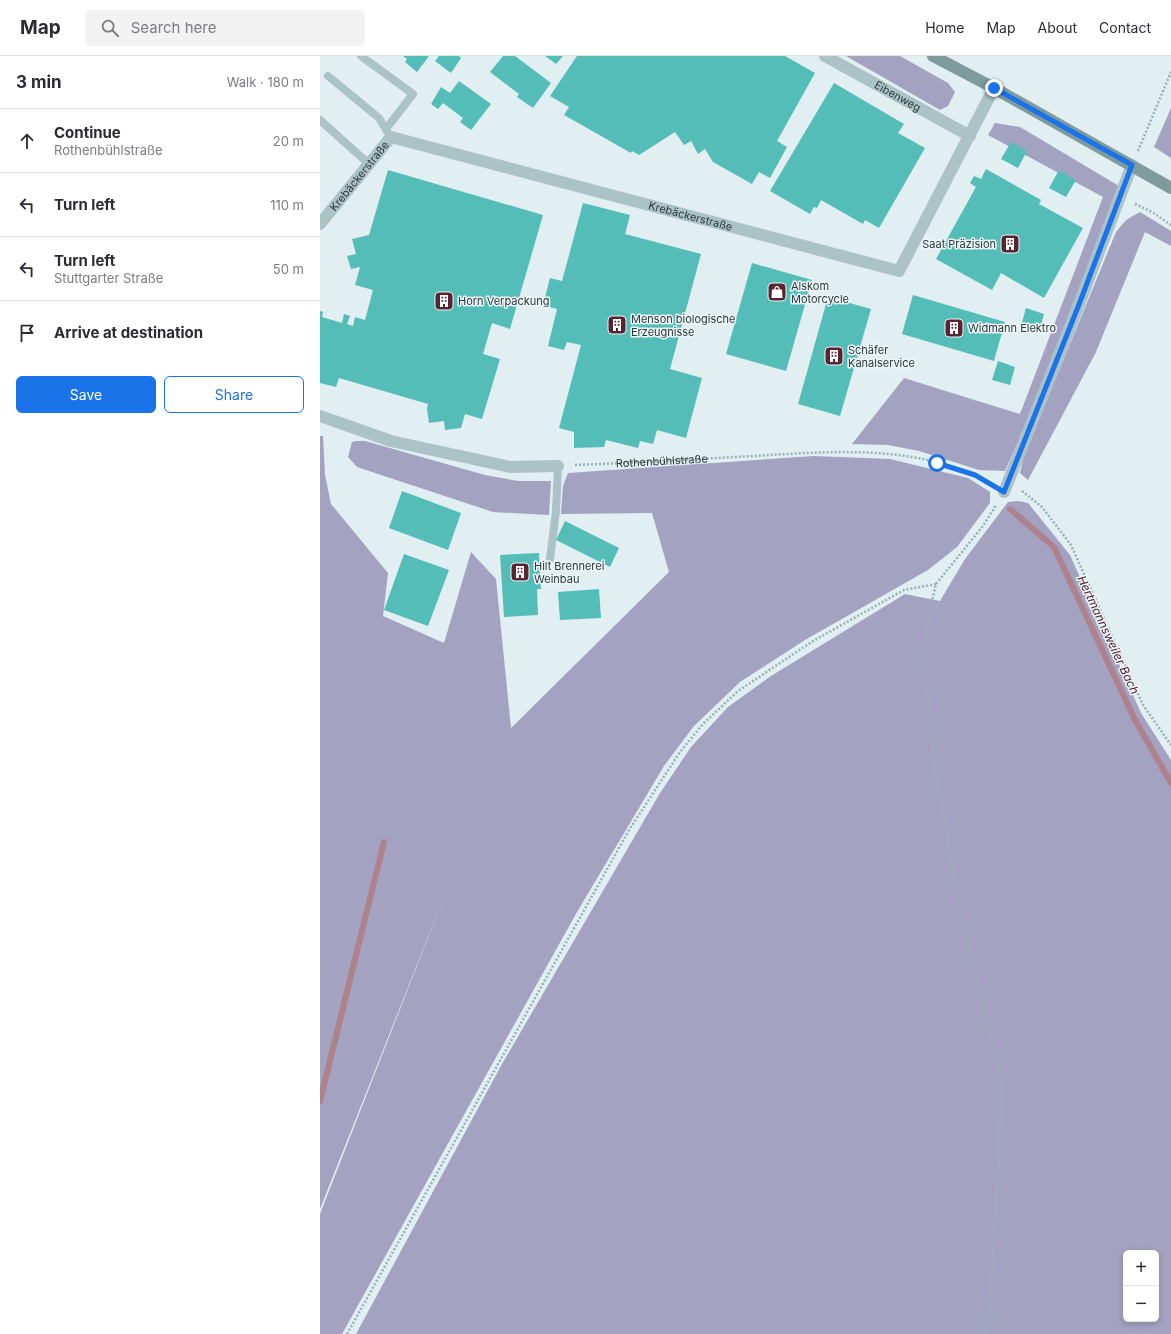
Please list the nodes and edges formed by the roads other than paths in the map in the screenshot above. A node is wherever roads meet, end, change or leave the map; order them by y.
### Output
1 (361, 56) edge
2 (826, 56) edge
3 (934, 56) edge
4 (328, 76) dead end
5 (994, 88) junction
6 (320, 120) edge
7 (388, 133) junction
8 (970, 136) junction
9 (369, 164) junction
10 (1132, 165) junction
11 (1171, 188) edge
12 (320, 224) edge
13 (320, 416) edge
14 (558, 466) joint
15 (1004, 492) road end
16 (550, 559) dead end

1 - 7 lane
2 - 8 street, Eibenweg
3 - 5 main road
4 - 7 lane
5 - 8 street, Krebäckerstraße
5 - 10 main road
6 - 9 lane
7 - 8 street, Krebäckerstraße
7 - 9 street, Krebäckerstraße
9 - 12 street, Krebäckerstraße
10 - 11 main road
10 - 15 street
13 - 14 street
14 - 16 lane

